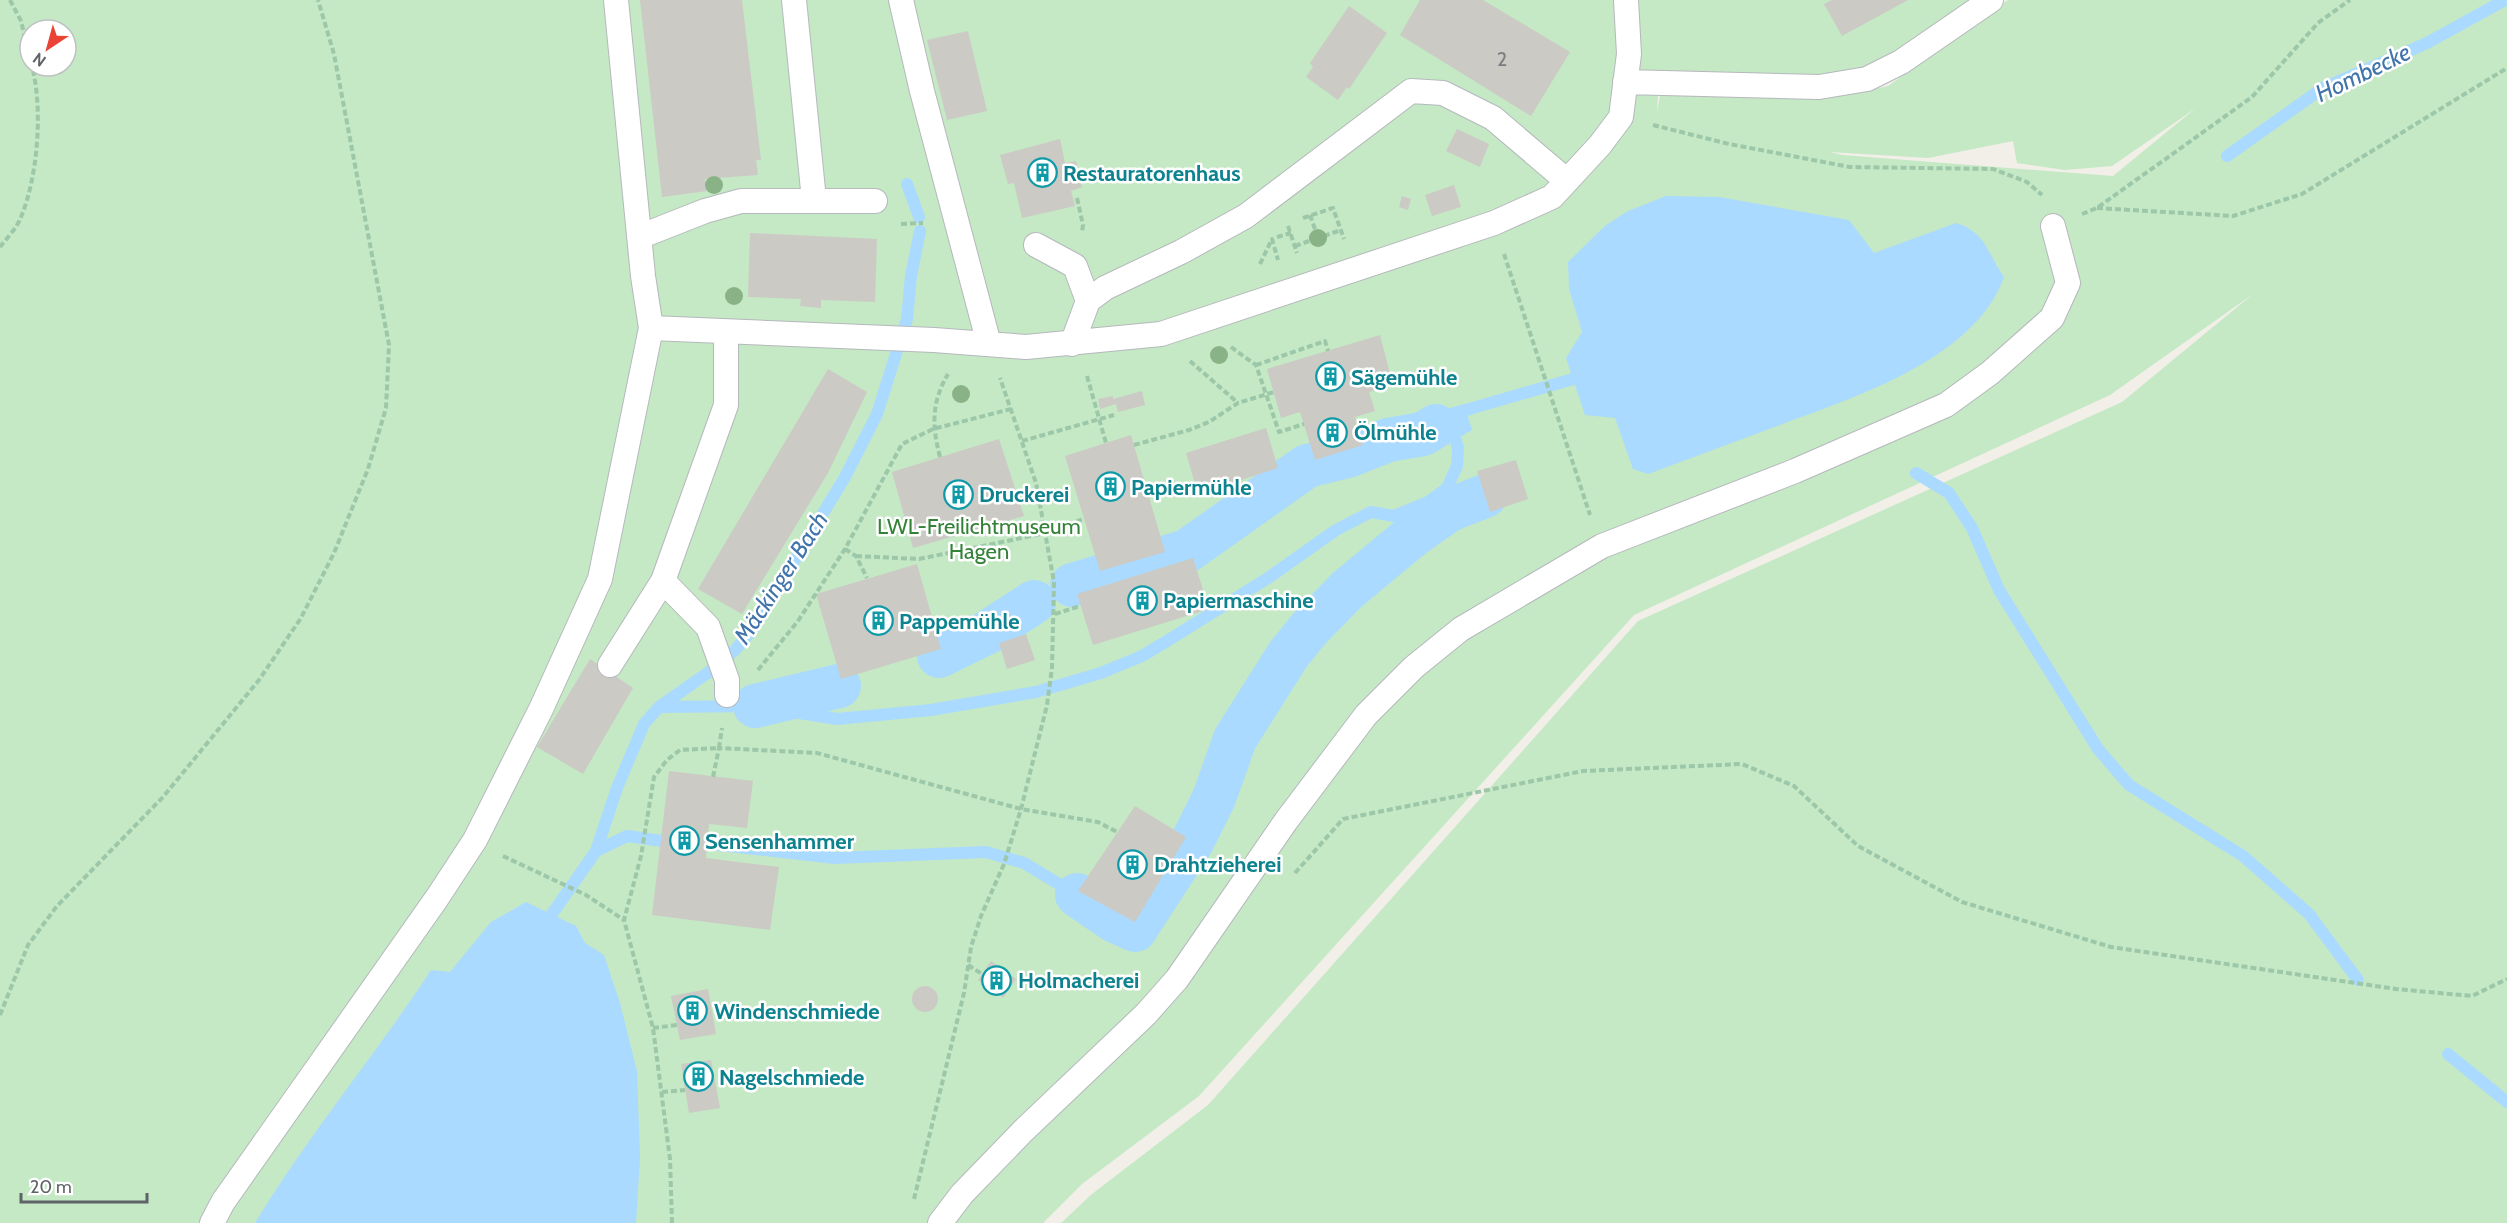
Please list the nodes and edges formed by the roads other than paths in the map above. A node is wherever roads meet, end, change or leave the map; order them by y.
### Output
1 (616, 0) edge
2 (794, 0) edge
3 (901, 0) edge
4 (1626, 0) edge
5 (1992, 0) edge
6 (1625, 82) junction
7 (1567, 181) junction
8 (814, 200) junction
9 (875, 201) dead end
10 (2053, 226) road end
11 (639, 237) junction
12 (1036, 245) dead end
13 (1088, 300) junction
14 (651, 328) junction
15 (726, 332) junction
16 (977, 343) junction
17 (1072, 344) junction
18 (663, 581) junction
19 (610, 665) dead end
20 (727, 688) road end
21 (212, 1223) edge
22 (940, 1223) edge

1 - 11 lane
2 - 8 lane
3 - 16 lane
4 - 6 lane
5 - 6 lane
6 - 7 lane
7 - 13 lane
7 - 17 lane
8 - 9 lane
8 - 11 lane
10 - 22 lane
11 - 14 lane
12 - 13 lane
13 - 17 lane
14 - 15 lane
14 - 21 lane
15 - 16 lane
15 - 18 lane
16 - 17 lane
18 - 19 lane
18 - 20 lane

